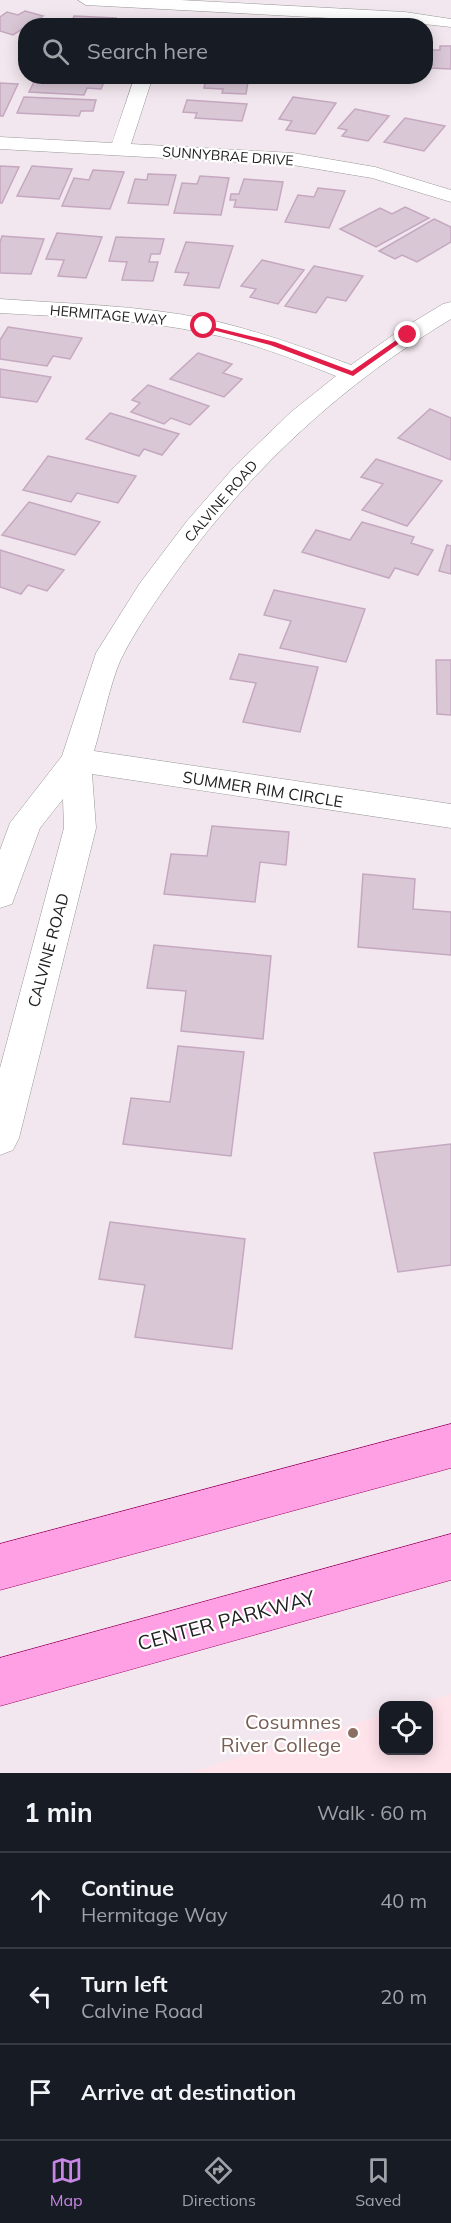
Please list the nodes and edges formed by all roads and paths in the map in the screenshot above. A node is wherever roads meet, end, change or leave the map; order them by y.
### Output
1 (86, 0) edge
2 (169, 4) junction
3 (298, 6) edge
4 (165, 18) edge
5 (412, 18) edge
6 (433, 21) edge
7 (446, 23) dead end
8 (141, 84) edge
9 (0, 143) edge
10 (120, 149) junction
11 (451, 195) edge
12 (0, 306) edge
13 (451, 309) edge
14 (353, 374) junction
15 (76, 760) junction
16 (451, 816) edge
17 (0, 895) edge
18 (0, 1138) edge
19 (451, 1446) edge
20 (451, 1557) edge
21 (0, 1567) edge
22 (0, 1682) edge

1 - 2 street
2 - 3 street
2 - 4 street
3 - 5 street
6 - 7 street
8 - 10 street
9 - 10 street, SUNNYBRAE DRIVE
10 - 11 street, SUNNYBRAE DRIVE
12 - 14 street, HERMITAGE WAY
13 - 14 street, CALVINE ROAD
14 - 15 street, CALVINE ROAD
15 - 16 street, SUMMER RIM CIRCLE
15 - 17 street, CALVINE ROAD
15 - 18 street, CALVINE ROAD
19 - 21 main road
20 - 22 main road, CENTER PARKWAY

